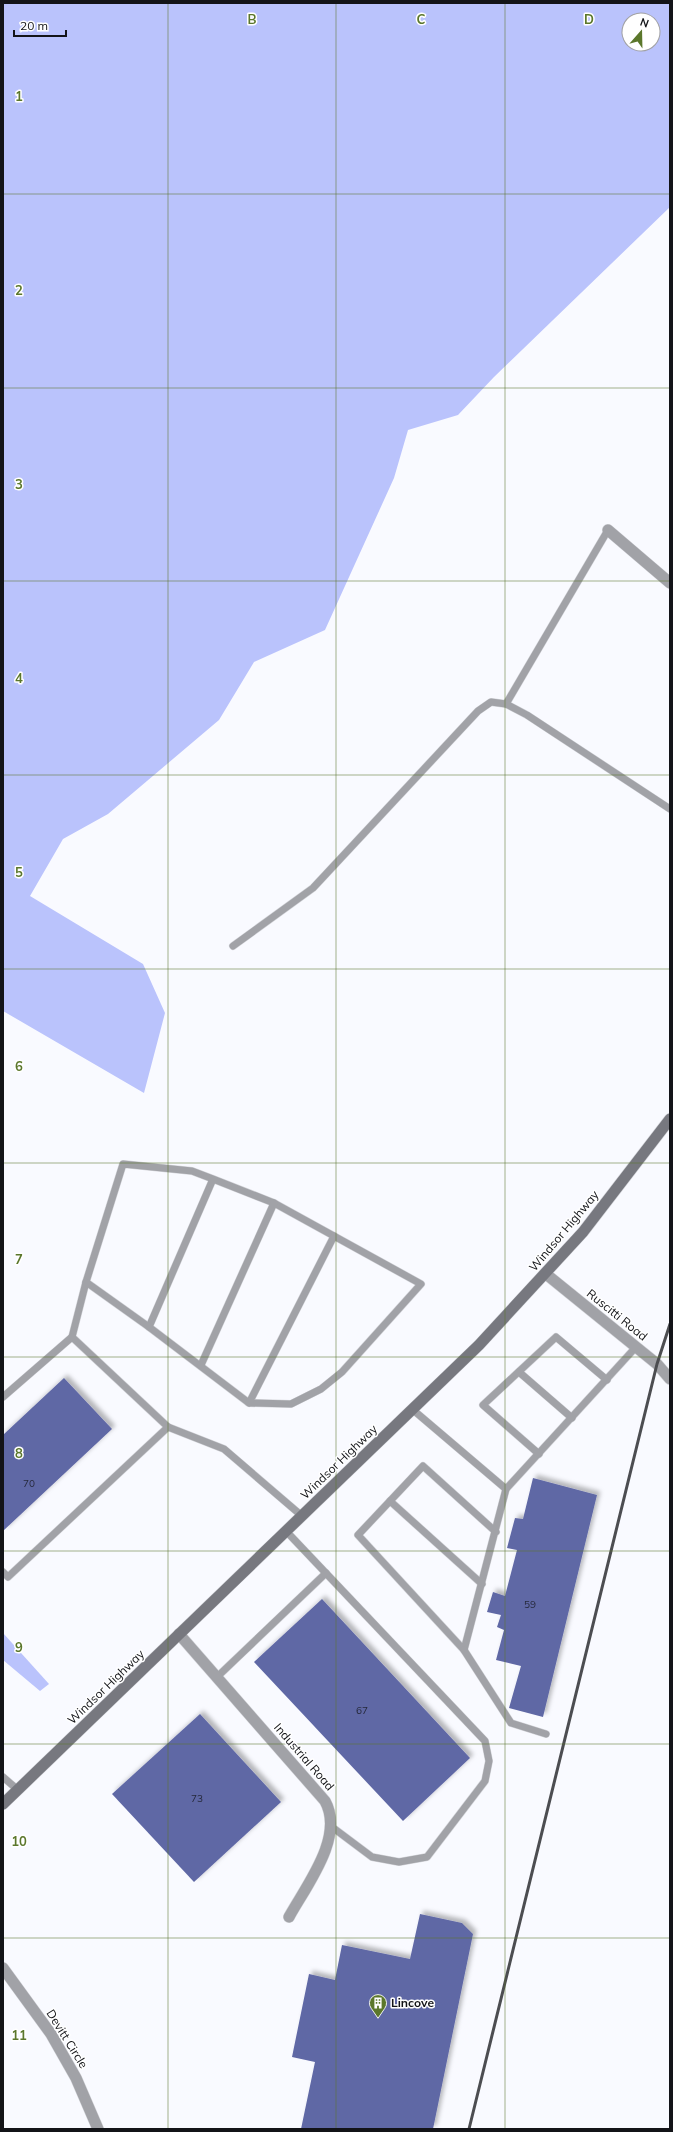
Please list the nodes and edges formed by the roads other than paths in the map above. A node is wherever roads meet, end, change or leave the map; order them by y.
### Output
1 (608, 530) joint
2 (670, 583) edge
3 (506, 704) junction
4 (670, 809) edge
5 (233, 946) dead end
6 (670, 1119) edge
7 (213, 1179) junction
8 (274, 1204) junction
9 (334, 1236) junction
10 (546, 1274) junction
11 (86, 1282) junction
12 (149, 1327) junction
13 (72, 1337) junction
14 (636, 1347) junction
15 (201, 1365) junction
16 (519, 1372) junction
17 (670, 1379) edge
18 (607, 1380) junction
19 (3, 1397) edge
20 (249, 1403) junction
21 (412, 1409) junction
22 (572, 1418) junction
23 (168, 1427) junction
24 (539, 1454) junction
25 (506, 1489) junction
26 (390, 1501) junction
27 (302, 1516) junction
28 (286, 1531) junction
29 (496, 1532) junction
30 (3, 1572) edge
31 (326, 1573) junction
32 (482, 1584) junction
33 (179, 1634) junction
34 (464, 1650) junction
35 (217, 1677) junction
36 (546, 1734) dead end
37 (3, 1777) edge
38 (18, 1790) junction
39 (3, 1804) edge
40 (332, 1827) junction
41 (289, 1917) dead end
42 (3, 1968) edge
43 (98, 2129) edge

1 - 2 street
1 - 3 lane
3 - 4 lane
3 - 5 lane
6 - 10 main road, Windsor Highway
7 - 8 lane
7 - 11 lane
7 - 12 lane
8 - 9 lane
8 - 15 lane
9 - 20 lane
9 - 20 lane
10 - 14 street, Ruscitti Road
10 - 21 main road, Windsor Highway
11 - 12 lane
11 - 13 lane
12 - 15 lane
13 - 19 lane
13 - 23 lane
14 - 17 street, Ruscitti Road
14 - 18 lane
15 - 20 lane
16 - 18 lane
16 - 22 lane
16 - 24 lane
18 - 22 lane
21 - 25 lane
21 - 27 main road, Windsor Highway
22 - 24 lane
23 - 27 lane
23 - 30 lane
24 - 25 lane
25 - 29 lane
26 - 29 lane
26 - 32 lane
26 - 34 lane
27 - 28 main road, Windsor Highway
28 - 31 lane
28 - 33 main road, Windsor Highway
29 - 32 lane
31 - 35 lane
31 - 40 lane
32 - 34 lane
33 - 35 street, Industrial Road
33 - 38 main road, Windsor Highway
34 - 36 lane
35 - 40 street, Industrial Road
37 - 38 lane
38 - 39 main road, Windsor Highway
40 - 41 street, Industrial Road
42 - 43 street, Devitt Circle

